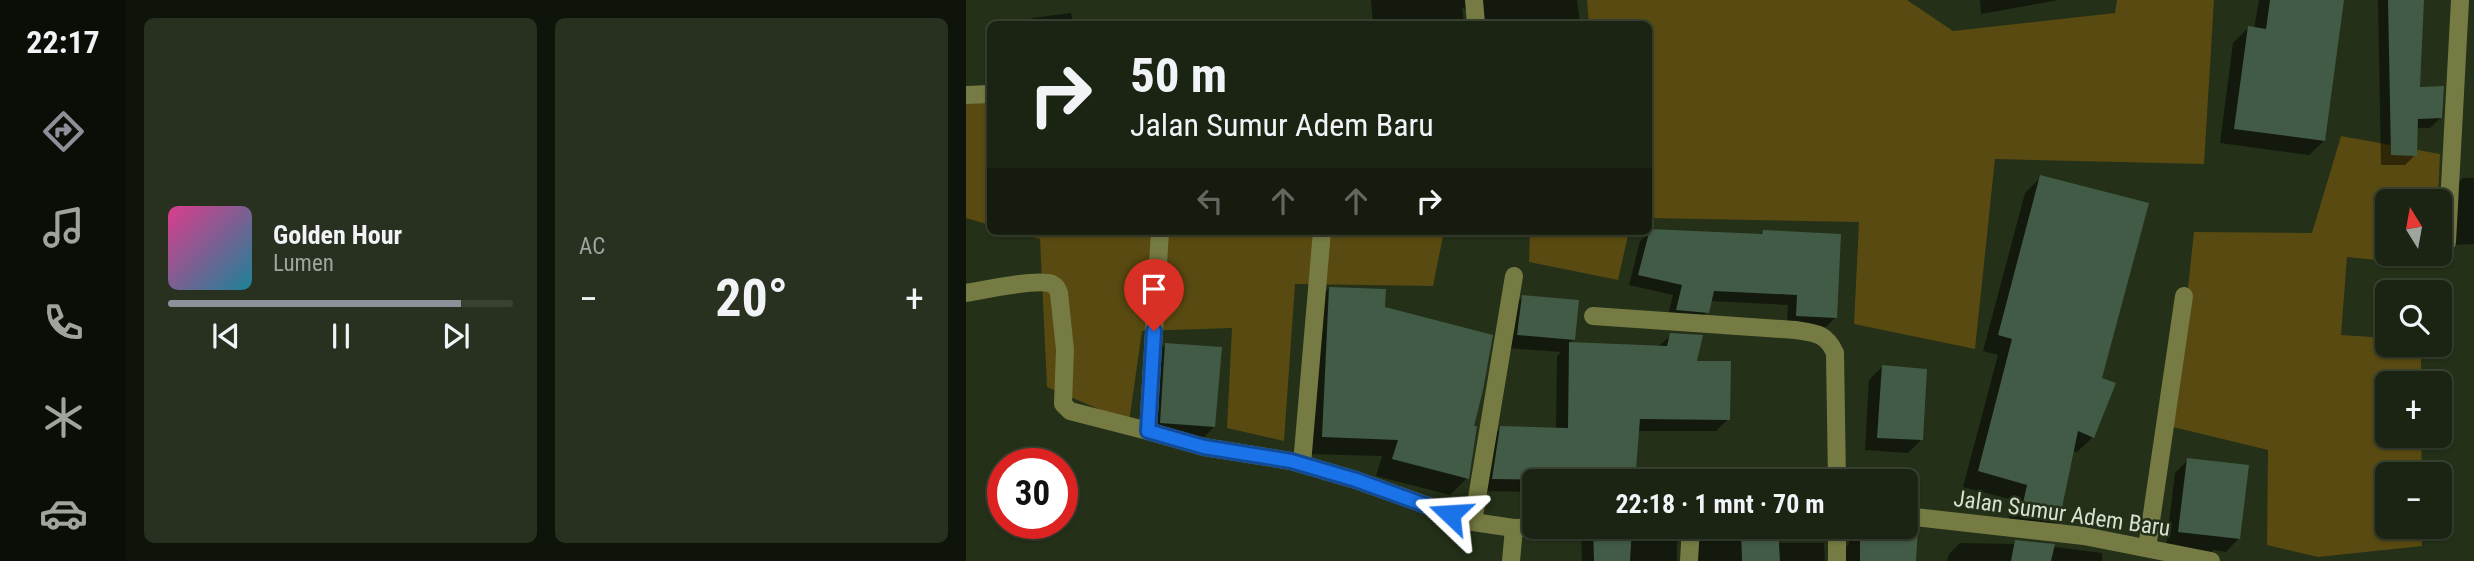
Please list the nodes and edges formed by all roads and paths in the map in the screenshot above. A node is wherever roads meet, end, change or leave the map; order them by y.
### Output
1 (1474, 0) edge
2 (2460, 0) edge
3 (1476, 21) edge
4 (987, 94) edge
5 (966, 95) edge
6 (2450, 189) edge
7 (1160, 235) edge
8 (1322, 235) edge
9 (1514, 276) dead end
10 (966, 293) edge
11 (2184, 296) dead end
12 (1593, 316) dead end
13 (1148, 431) junction
14 (1302, 464) junction
15 (1837, 469) edge
16 (1918, 517) edge
17 (1473, 522) junction
18 (1514, 528) junction
19 (1522, 528) edge
20 (1690, 539) edge
21 (1837, 539) edge
22 (2147, 548) junction
23 (1511, 561) edge
24 (1689, 561) edge
25 (1837, 561) edge
26 (2211, 561) edge

1 - 3 street
2 - 6 street
4 - 5 street
7 - 13 street
8 - 14 street
9 - 17 street
10 - 13 street
11 - 22 street
12 - 15 street
13 - 14 street
14 - 17 street
16 - 22 street, Jalan Sumur Adem Baru
17 - 18 street
18 - 19 street
18 - 23 street
20 - 24 street
21 - 25 street
22 - 26 street, Jalan Sumur Adem Baru

